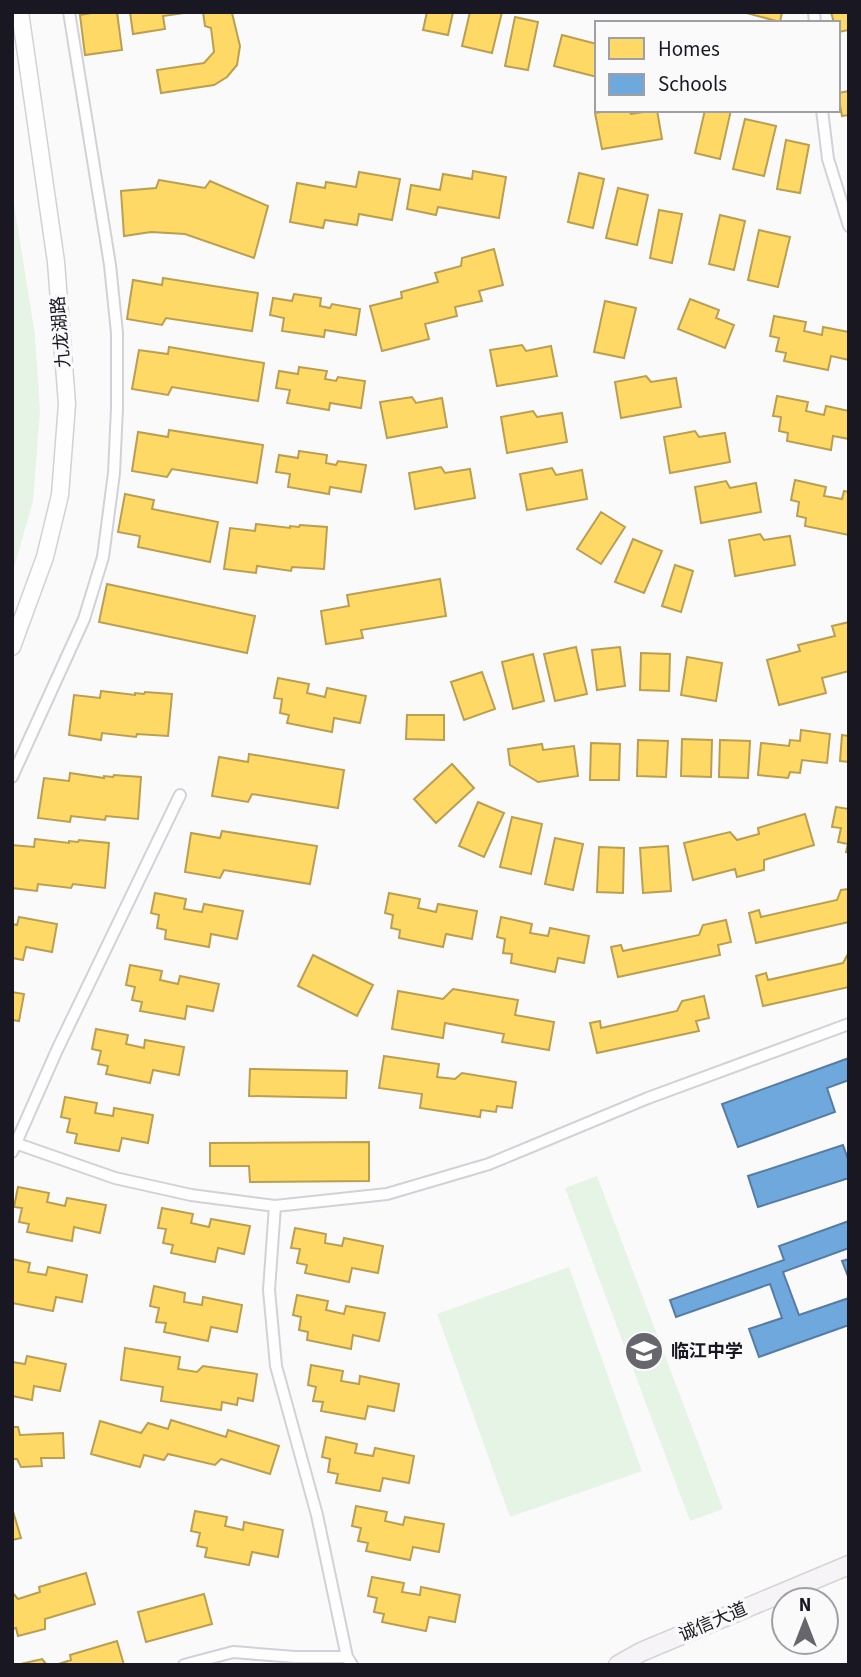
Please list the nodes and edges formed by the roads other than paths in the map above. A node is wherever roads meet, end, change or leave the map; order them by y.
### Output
1 (20, 12) edge
2 (69, 12) edge
3 (822, 112) edge
4 (849, 226) edge
5 (12, 647) edge
6 (12, 777) edge
7 (180, 795) dead end
8 (849, 1024) edge
9 (14, 1146) edge
10 (275, 1206) junction
11 (849, 1565) edge
12 (350, 1661) edge
13 (184, 1665) edge
14 (618, 1665) edge

1 - 5 street, 九龙湖路
2 - 6 street
3 - 4 street
7 - 9 street
8 - 10 street
9 - 10 street
10 - 12 street
11 - 14 main road, 诚信大道
12 - 13 street

